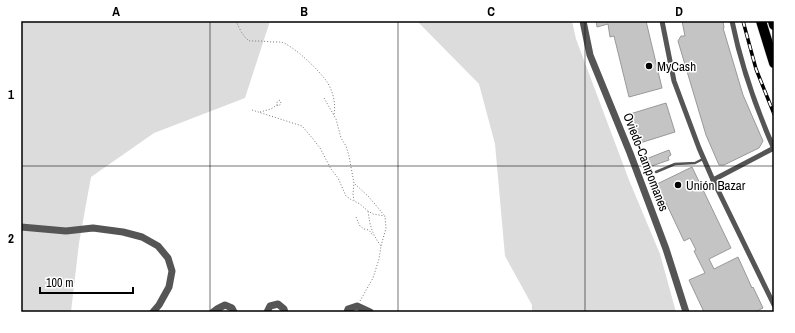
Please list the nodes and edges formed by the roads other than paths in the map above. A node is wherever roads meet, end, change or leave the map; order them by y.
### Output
1 (583, 21) edge
2 (662, 21) edge
3 (732, 21) edge
4 (761, 21) edge
5 (773, 21) edge
6 (774, 25) edge
7 (774, 63) edge
8 (774, 149) edge
9 (704, 159) junction
10 (656, 172) dead end
11 (713, 180) junction
12 (21, 227) edge
13 (774, 290) edge
14 (768, 293) junction
15 (774, 305) edge
16 (153, 312) edge
17 (213, 312) edge
18 (234, 312) edge
19 (267, 312) edge
20 (285, 312) edge
21 (347, 312) edge
22 (370, 312) edge
23 (686, 312) edge

1 - 23 street, Oviedo-Campomanes
2 - 9 street
3 - 8 street
4 - 7 highway
5 - 6 highway
8 - 11 street
9 - 10 lane
9 - 11 street
11 - 14 street
12 - 16 street
13 - 14 lane
14 - 15 street
17 - 18 street
19 - 20 street
21 - 22 street

